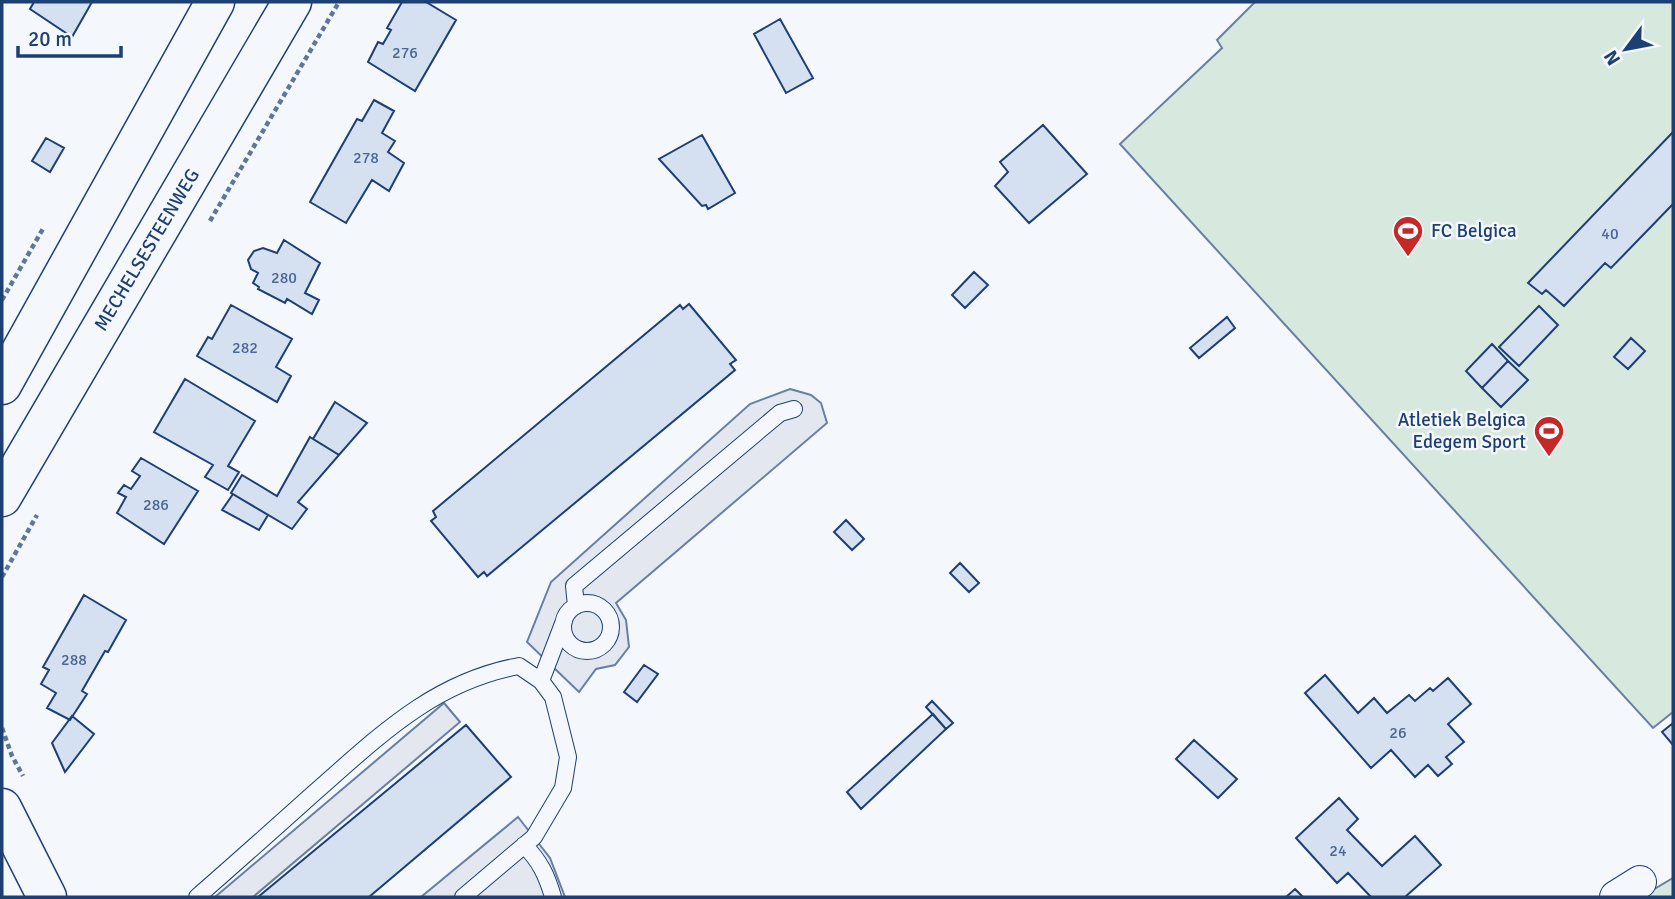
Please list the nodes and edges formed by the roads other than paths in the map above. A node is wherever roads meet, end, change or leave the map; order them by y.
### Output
1 (215, 2) edge
2 (292, 2) edge
3 (2, 385) edge
4 (794, 409) dead end
5 (2, 497) edge
6 (541, 681) junction
7 (2, 808) edge
8 (524, 845) junction
9 (47, 897) edge
10 (197, 897) edge
11 (463, 897) edge
12 (552, 897) edge

1 - 3 main road
2 - 5 main road, MECHELSESTEENWEG
4 - 6 lane
6 - 8 lane
6 - 10 lane
7 - 9 main road
8 - 11 lane
8 - 12 lane

